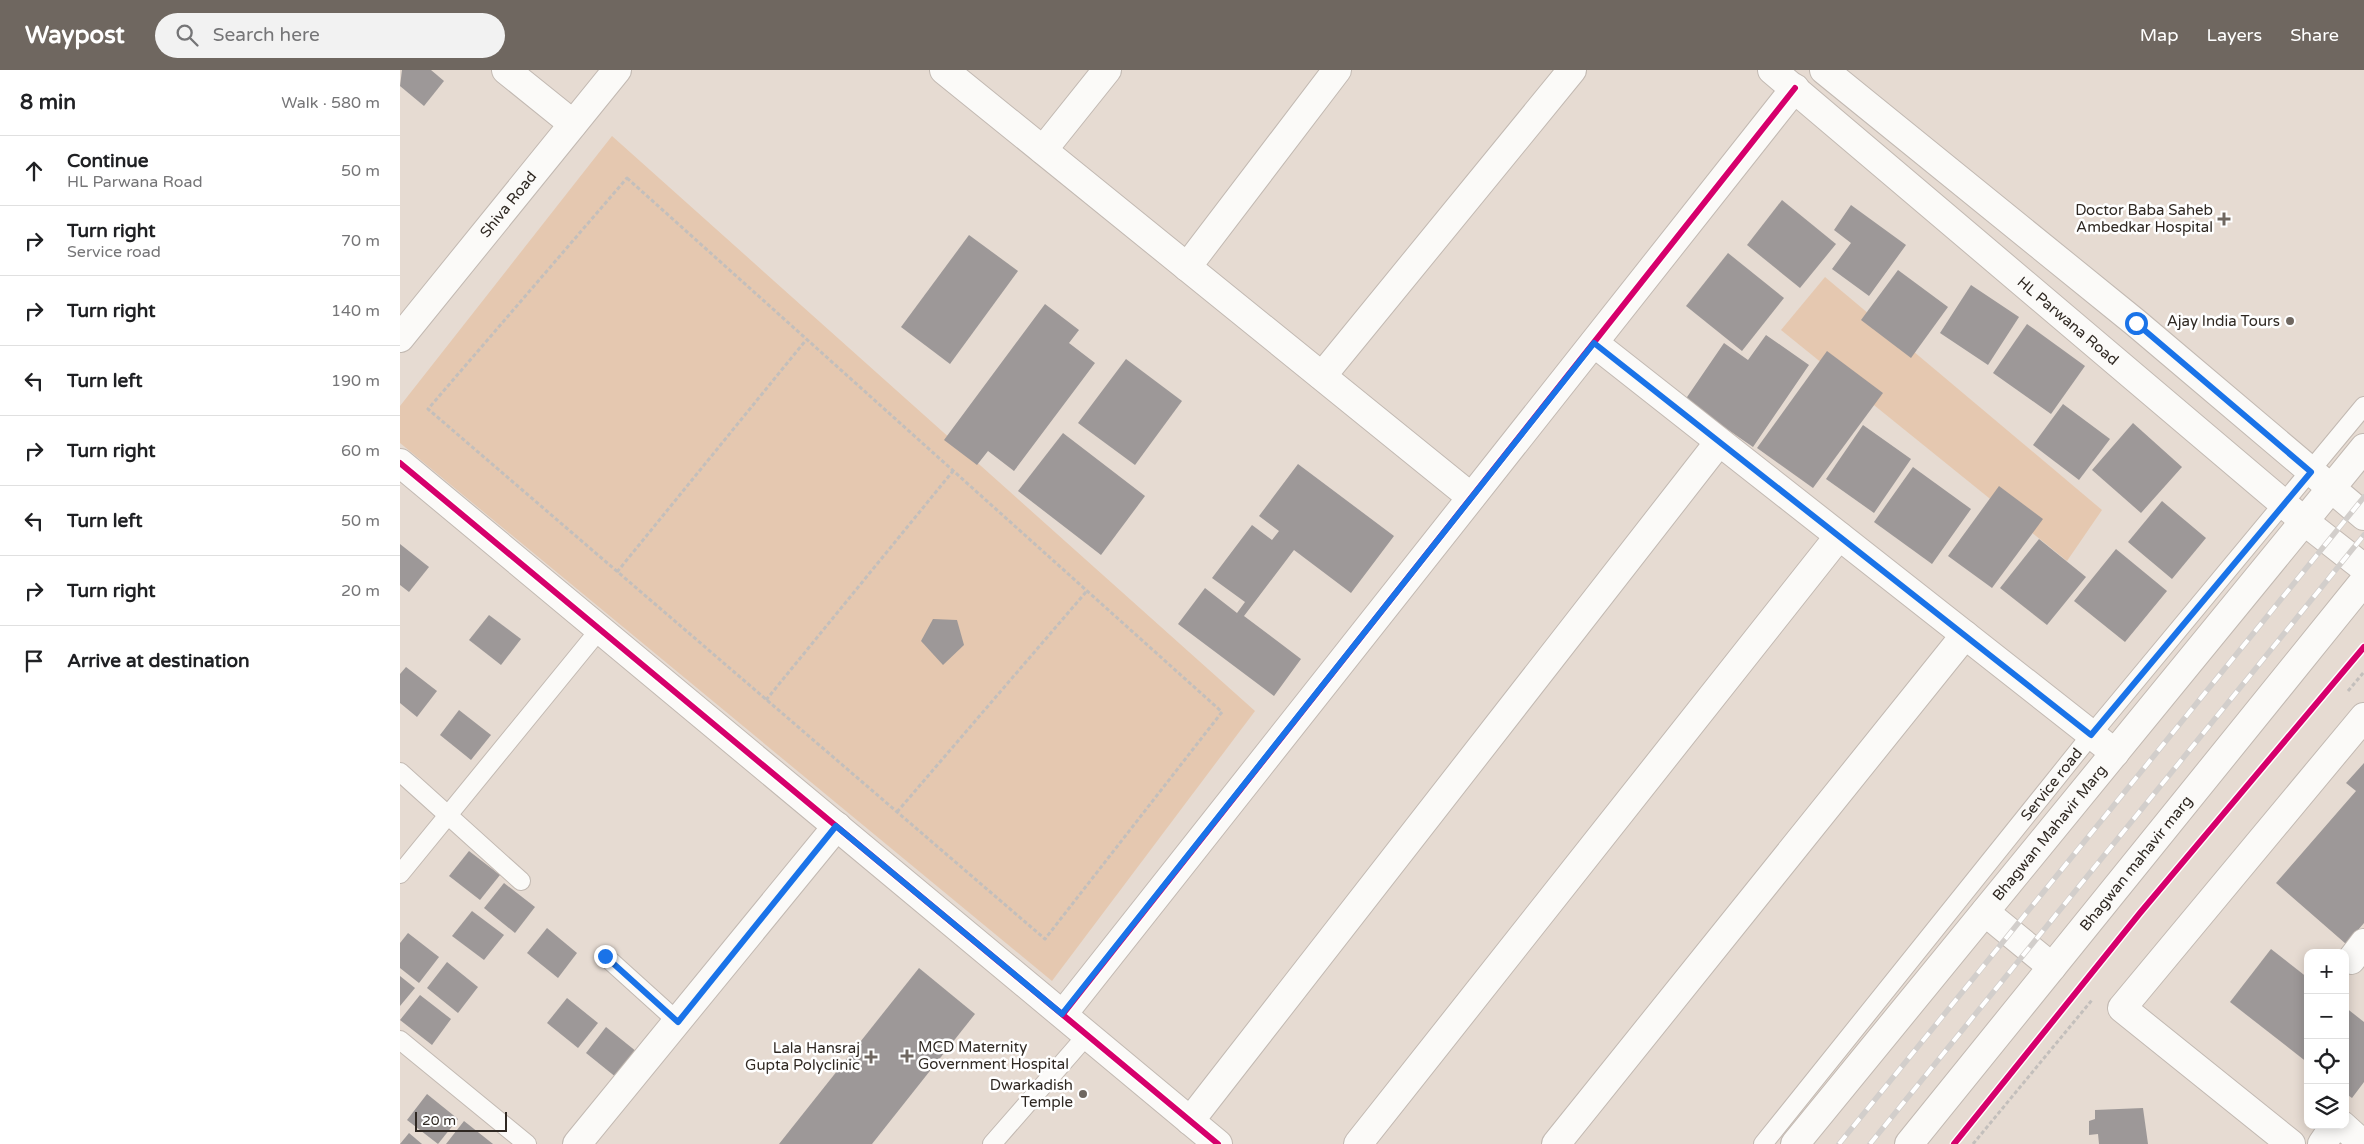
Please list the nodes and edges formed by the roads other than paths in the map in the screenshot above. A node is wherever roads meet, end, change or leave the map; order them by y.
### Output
1 (506, 70) edge
2 (616, 70) edge
3 (944, 70) edge
4 (1107, 70) edge
5 (1337, 70) edge
6 (1572, 70) edge
7 (1772, 70) edge
8 (1824, 70) edge
9 (1795, 88) junction
10 (573, 124) junction
11 (1043, 150) junction
12 (1187, 267) junction
13 (400, 338) edge
14 (1594, 343) junction
15 (1322, 376) junction
16 (2364, 406) edge
17 (1719, 442) junction
18 (2364, 448) edge
19 (400, 463) edge
20 (2321, 480) junction
21 (1471, 497) junction
22 (2294, 512) junction
23 (2364, 516) edge
24 (1839, 536) junction
25 (2364, 568) edge
26 (2364, 581) edge
27 (600, 629) junction
28 (1965, 635) junction
29 (2364, 717) edge
30 (2091, 735) junction
31 (2114, 753) junction
32 (400, 772) edge
33 (448, 815) junction
34 (836, 826) junction
35 (400, 874) edge
36 (521, 881) dead end
37 (1985, 912) junction
38 (605, 956) dead end
39 (2052, 967) junction
40 (1062, 1014) junction
41 (678, 1022) junction
42 (1087, 1034) junction
43 (400, 1040) edge
44 (1190, 1121) junction
45 (2332, 1129) edge
46 (2346, 1129) edge
47 (527, 1144) edge
48 (577, 1144) edge
49 (992, 1144) edge
50 (1218, 1144) edge
51 (1358, 1144) edge
52 (1556, 1144) edge
53 (1763, 1144) edge
54 (1795, 1144) edge
55 (1909, 1144) edge
56 (2291, 1144) edge
57 (2322, 1144) edge
58 (2363, 1144) edge

1 - 10 street
2 - 10 street, Shiva Road
3 - 11 street
4 - 11 street
5 - 12 street
6 - 15 street
7 - 9 street, HL Parwana Road
8 - 20 street
9 - 14 street
9 - 22 street, HL Parwana Road
10 - 13 street, Shiva Road
11 - 12 street
12 - 15 street
14 - 17 street
14 - 21 street
15 - 21 street
16 - 20 lane
17 - 24 street
17 - 44 street
18 - 20 street
19 - 27 street
20 - 22 street
20 - 23 street
21 - 40 street
22 - 25 street, HL Parwana Road
22 - 30 lane, Service road
22 - 31 street, Bhagwan Mahavir Marg
24 - 28 street
24 - 51 street
26 - 39 street, Bhagwan mahavir marg
27 - 33 lane
27 - 34 street
28 - 30 street
28 - 52 street
29 - 56 street
30 - 31 street
30 - 53 lane, Service road
31 - 37 street, Bhagwan Mahavir Marg
32 - 33 lane
33 - 35 lane
33 - 36 lane
34 - 40 street
34 - 41 street
37 - 39 street
37 - 54 street, Bhagwan Mahavir Marg
38 - 41 lane
39 - 55 street, Bhagwan mahavir marg
40 - 42 street
41 - 48 street
42 - 44 street
42 - 49 lane
43 - 47 lane
44 - 50 street
45 - 57 street
46 - 58 street

